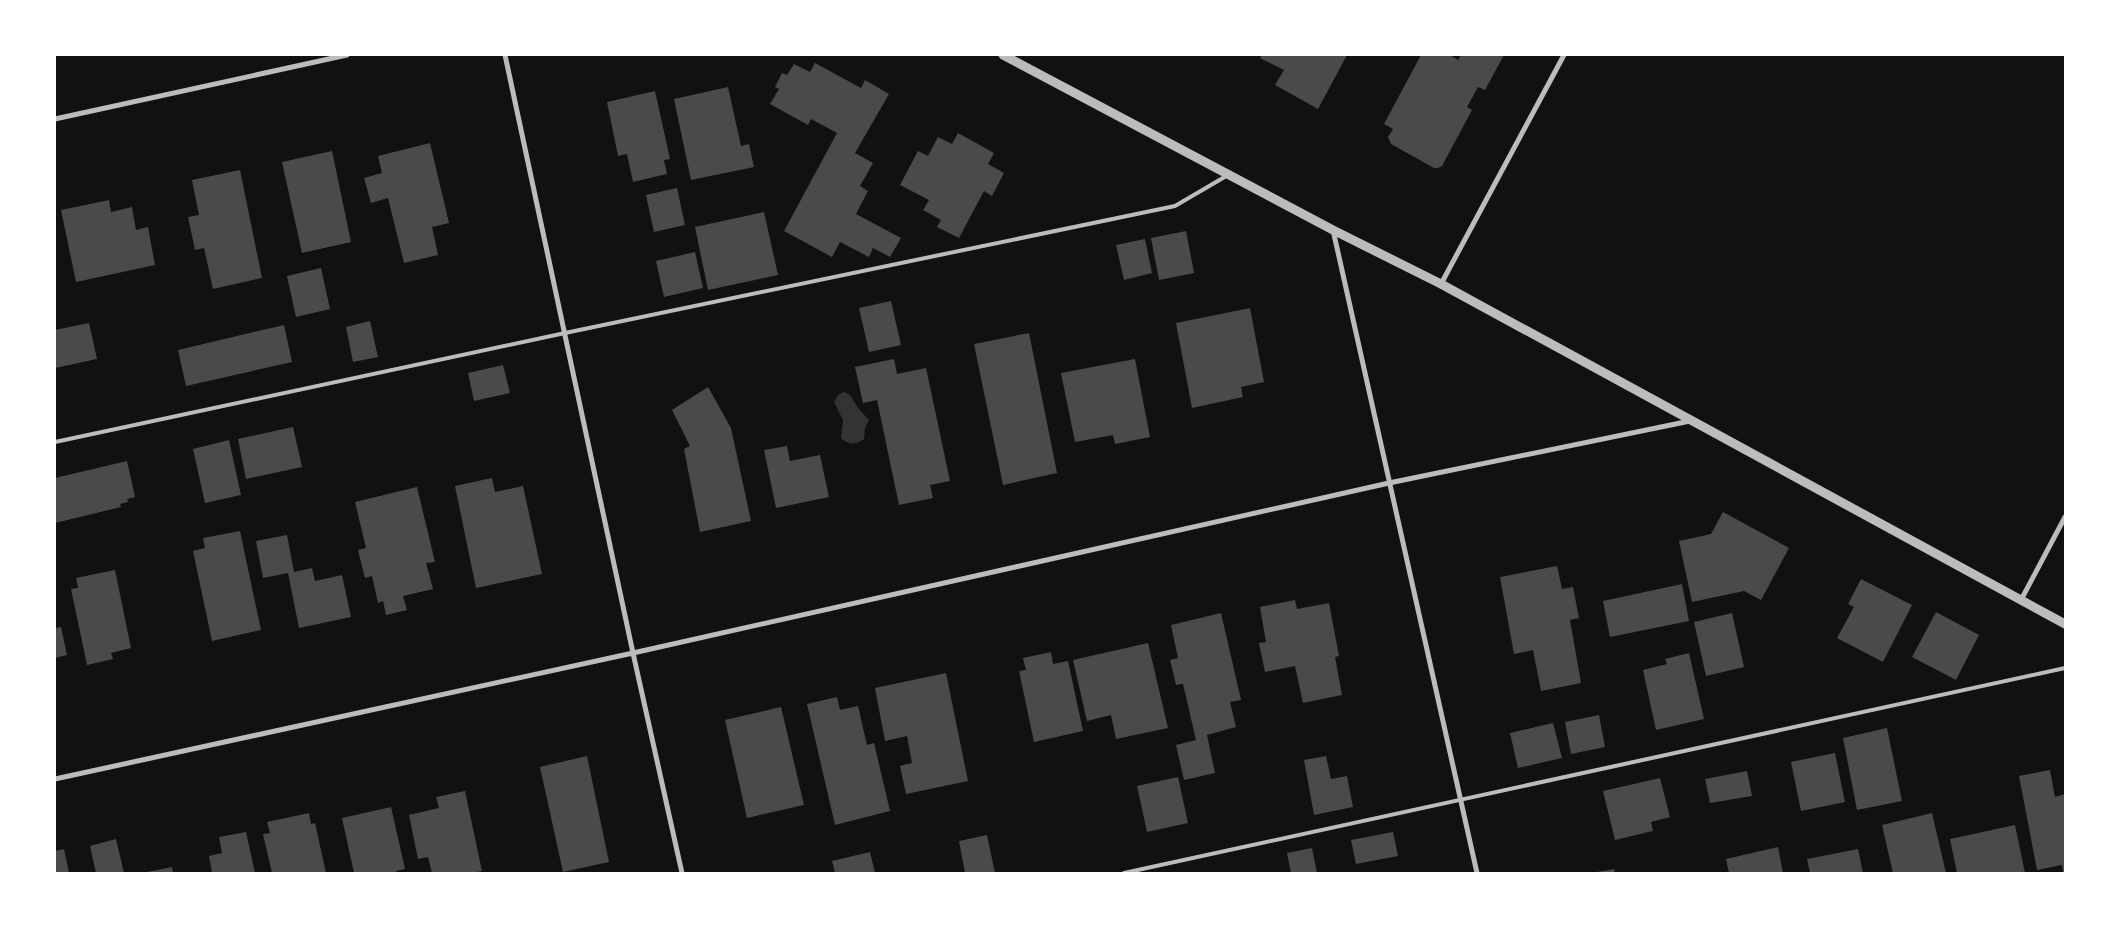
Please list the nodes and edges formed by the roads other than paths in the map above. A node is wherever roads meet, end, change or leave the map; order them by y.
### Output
1 (348, 55) edge
2 (505, 55) edge
3 (1002, 55) edge
4 (1564, 55) edge
5 (55, 119) edge
6 (1228, 175) junction
7 (1333, 230) junction
8 (1441, 284) junction
9 (565, 333) junction
10 (1693, 420) junction
11 (55, 442) edge
12 (1389, 483) junction
13 (2065, 517) edge
14 (2020, 600) junction
15 (2065, 624) edge
16 (633, 653) junction
17 (2065, 668) edge
18 (55, 779) edge
19 (1461, 799) junction
20 (682, 873) edge
21 (1124, 873) edge
22 (1477, 873) edge

1 - 5 street
2 - 9 street
3 - 6 street
4 - 8 street
6 - 7 street
6 - 9 lane
7 - 8 street
7 - 12 street
8 - 10 street
9 - 11 lane
9 - 16 street
10 - 12 street
10 - 14 street
12 - 16 street
12 - 19 street
13 - 14 street
14 - 15 street
16 - 18 street
16 - 20 street
17 - 19 lane
19 - 21 lane
19 - 22 street

